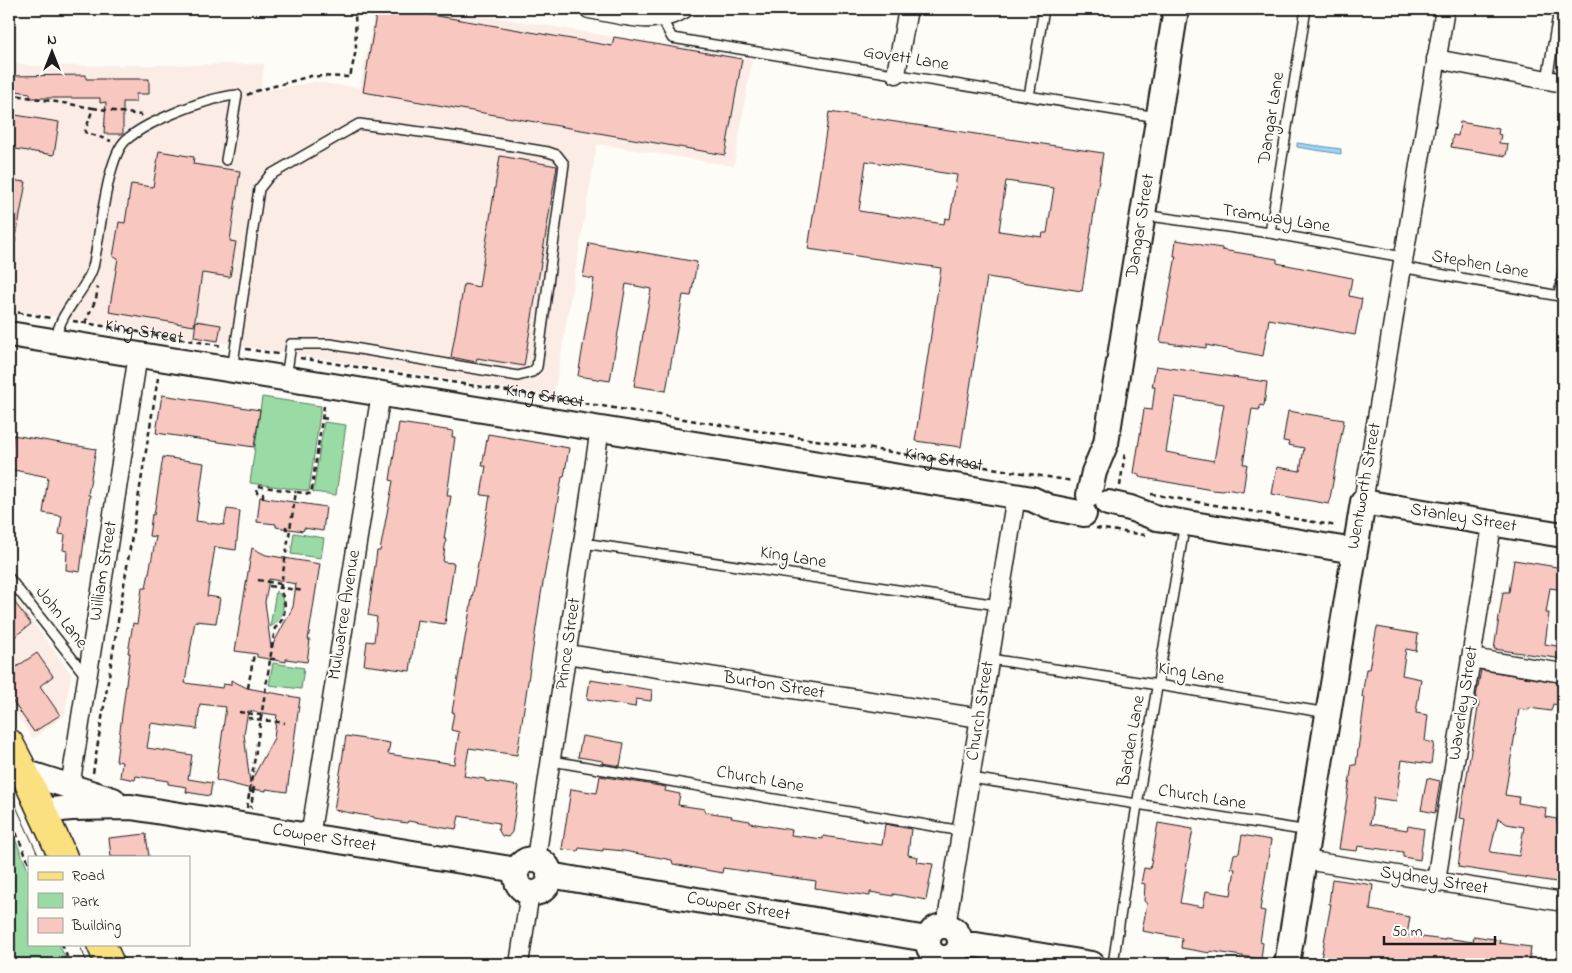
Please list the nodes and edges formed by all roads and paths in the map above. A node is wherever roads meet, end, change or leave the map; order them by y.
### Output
1 (354, 9) edge
2 (589, 9) edge
3 (684, 9) edge
4 (908, 9) edge
5 (1044, 9) edge
6 (1176, 9) edge
7 (1306, 9) edge
8 (1445, 9) edge
9 (1559, 9) edge
10 (661, 17) junction
11 (1436, 59) junction
12 (896, 74) junction
13 (1555, 82) edge
14 (9, 94) edge
15 (1029, 96) junction
16 (236, 101) junction
17 (92, 108) junction
18 (1158, 118) junction
19 (148, 124) junction
20 (122, 145) junction
21 (226, 160) dead end
22 (1143, 215) junction
23 (1270, 233) junction
24 (1402, 262) junction
25 (1563, 272) edge
26 (99, 282) dead end
27 (9, 311) edge
28 (85, 323) junction
29 (58, 330) junction
30 (9, 334) edge
31 (138, 354) junction
32 (233, 359) junction
33 (288, 367) junction
34 (158, 378) dead end
35 (381, 393) junction
36 (324, 406) dead end
37 (329, 417) dead end
38 (322, 418) junction
39 (600, 428) junction
40 (1121, 477) dead end
41 (296, 492) junction
42 (1145, 493) dead end
43 (262, 498) dead end
44 (1024, 498) junction
45 (1098, 500) junction
46 (1363, 502) junction
47 (1185, 523) junction
48 (1492, 525) junction
49 (286, 526) dead end
50 (1337, 526) dead end
51 (290, 529) junction
52 (1563, 535) edge
53 (583, 543) junction
54 (1354, 551) junction
55 (9, 578) edge
56 (258, 580) dead end
57 (281, 584) junction
58 (269, 586) dead end
59 (281, 588) junction
60 (304, 591) dead end
61 (998, 605) junction
62 (254, 654) dead end
63 (567, 654) junction
64 (274, 657) dead end
65 (270, 658) junction
66 (1471, 658) junction
67 (990, 659) junction
68 (1563, 673) edge
69 (88, 678) junction
70 (1158, 684) junction
71 (248, 688) dead end
72 (239, 712) dead end
73 (1328, 713) junction
74 (261, 717) junction
75 (248, 718) dead end
76 (980, 718) junction
77 (285, 723) dead end
78 (9, 744) edge
79 (552, 761) junction
80 (24, 772) junction
81 (970, 778) junction
82 (81, 784) junction
83 (254, 787) dead end
84 (249, 791) junction
85 (253, 792) junction
86 (1137, 805) junction
87 (132, 807) junction
88 (42, 811) junction
89 (9, 816) edge
90 (962, 831) junction
91 (1309, 832) junction
92 (310, 836) junction
93 (63, 856) edge
94 (1305, 860) junction
95 (28, 861) edge
96 (534, 868) junction
97 (1436, 881) junction
98 (530, 892) joint
99 (1563, 902) edge
100 (937, 932) junction
101 (63, 946) edge
102 (102, 946) edge
103 (948, 956) edge
104 (70, 964) edge
105 (110, 964) edge
106 (519, 964) edge
107 (1092, 964) edge
108 (1113, 964) edge
109 (1287, 964) edge

1 - 16 path
2 - 10 street
3 - 10 street
4 - 12 street
5 - 15 lane
6 - 18 street, Dangar Street
7 - 23 lane, Dangar Lane
8 - 11 street, Wentworth Street
9 - 13 lane
10 - 12 lane, Govett Lane
11 - 13 street
11 - 24 street, Wentworth Street
12 - 15 lane, Govett Lane
14 - 17 path
15 - 18 lane, Govett Lane
16 - 19 lane
16 - 21 lane
17 - 19 path
17 - 20 path
18 - 22 street, Dangar Street
19 - 20 lane
20 - 29 lane
22 - 23 lane, Tramway Lane
22 - 45 street, Dangar Street
23 - 24 lane, Tramway Lane
24 - 25 lane, Stephen Lane
24 - 46 street, Wentworth Street
26 - 28 path
27 - 29 path, King Street
28 - 29 path, King Street
28 - 32 path, King Street
29 - 30 street, King Street
29 - 31 street, King Street
31 - 32 street, King Street
31 - 69 street, William Street
32 - 33 street, King Street
32 - 33 path, King Street
32 - 33 lane
33 - 35 street, King Street
33 - 45 path, King Street
34 - 82 path
35 - 39 street, King Street
35 - 92 street, Mulwarree Avenue
36 - 38 path
37 - 38 path
38 - 41 path
39 - 44 street, King Street
39 - 53 street, Prince Street
40 - 45 path
41 - 43 path
41 - 51 path
42 - 50 path
44 - 45 street, King Street
44 - 61 street, Church Street
45 - 47 street, King Street
46 - 48 street, Stanley Street
46 - 54 street, Wentworth Street
47 - 54 street, King Street
47 - 70 lane, Barden Lane
48 - 52 street, Stanley Street
48 - 66 street, Waverley Street
49 - 51 path
51 - 57 path
53 - 61 lane, King Lane
53 - 63 street, Prince Street
54 - 73 street, Wentworth Street
55 - 69 lane, John Lane
56 - 57 path
57 - 59 path
58 - 59 path
59 - 60 path
59 - 65 path
61 - 67 street, Church Street
62 - 71 path
63 - 76 street, Burton Street
63 - 79 street, Prince Street
64 - 65 path
65 - 74 path
66 - 68 street
66 - 97 street, Waverley Street
67 - 70 lane, King Lane
67 - 76 street, Church Street
69 - 82 street, William Street
70 - 73 lane, King Lane
70 - 86 lane, Barden Lane
72 - 74 path
73 - 91 street, Wentworth Street
74 - 75 path
74 - 77 path
74 - 84 path
76 - 81 street, Church Street
78 - 80 main road
79 - 90 lane, Church Lane
79 - 96 street, Prince Street
80 - 82 street, Cowper Street
80 - 88 main road
81 - 86 lane, Church Lane
81 - 90 street, Church Street
82 - 87 street, Cowper Street
83 - 85 path
84 - 85 path
84 - 85 path
86 - 91 lane, Church Lane
86 - 108 lane, Barden Lane
87 - 88 street, Cowper Street
87 - 92 street, Cowper Street
88 - 93 main road
89 - 95 path
90 - 100 street, Church Street
91 - 94 street, Wentworth Street
92 - 96 street, Cowper Street
94 - 97 street, Sydney Street
94 - 109 street, Wentworth Street
96 - 98 street
96 - 100 street, Cowper Street
97 - 99 street, Sydney Street
98 - 106 street
100 - 103 street
101 - 104 path
102 - 105 main road
103 - 107 street

